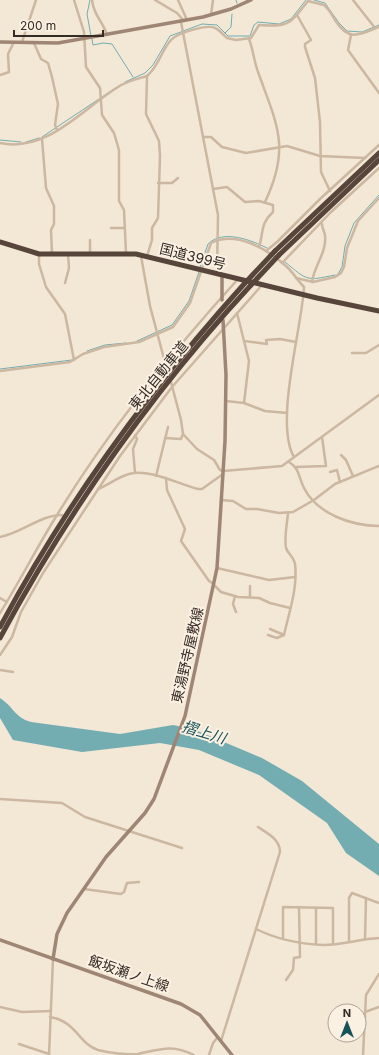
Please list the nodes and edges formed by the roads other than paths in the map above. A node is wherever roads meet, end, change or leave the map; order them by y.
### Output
1 (36, 0) edge
2 (74, 0) edge
3 (92, 0) edge
4 (155, 0) edge
5 (178, 0) edge
6 (212, 0) edge
7 (250, 0) edge
8 (308, 0) edge
9 (354, 0) edge
10 (211, 15) junction
11 (297, 15) junction
12 (184, 21) junction
13 (375, 27) junction
14 (379, 27) edge
15 (183, 34) junction
16 (107, 35) junction
17 (351, 35) junction
18 (86, 38) junction
19 (249, 39) junction
20 (0, 42) edge
21 (14, 42) junction
22 (22, 43) junction
23 (34, 43) junction
24 (0, 75) edge
25 (146, 76) junction
26 (379, 93) edge
27 (101, 98) junction
28 (56, 128) junction
29 (203, 137) junction
30 (42, 139) junction
31 (0, 143) edge
32 (379, 145) edge
33 (279, 147) junction
34 (379, 153) edge
35 (320, 156) junction
36 (365, 158) junction
37 (379, 160) edge
38 (379, 168) edge
39 (178, 178) dead end
40 (158, 183) junction
41 (213, 189) junction
42 (330, 191) junction
43 (379, 198) edge
44 (265, 202) junction
45 (322, 222) junction
46 (111, 228) dead end
47 (124, 228) junction
48 (219, 238) junction
49 (90, 240) dead end
50 (0, 242) edge
51 (260, 246) junction
52 (267, 250) junction
53 (277, 253) junction
54 (39, 254) junction
55 (52, 254) junction
56 (68, 254) junction
57 (90, 254) junction
58 (126, 254) junction
59 (141, 255) junction
60 (147, 257) junction
61 (283, 262) junction
62 (202, 270) junction
63 (220, 275) junction
64 (295, 278) junction
65 (238, 279) junction
66 (312, 280) junction
67 (66, 282) dead end
68 (248, 284) junction
69 (262, 285) junction
70 (304, 295) junction
71 (222, 299) junction
72 (379, 311) edge
73 (236, 313) junction
74 (223, 320) dead end
75 (224, 326) junction
76 (157, 333) junction
77 (244, 341) junction
78 (296, 342) junction
79 (379, 346) edge
80 (352, 352) dead end
81 (74, 359) junction
82 (165, 364) junction
83 (167, 370) dead end
84 (0, 371) edge
85 (171, 382) dead end
86 (172, 387) junction
87 (379, 395) edge
88 (226, 401) junction
89 (244, 403) junction
90 (287, 413) junction
91 (168, 427) dead end
92 (183, 434) junction
93 (135, 435) junction
94 (322, 436) junction
95 (166, 438) junction
96 (341, 455) dead end
97 (294, 457) junction
98 (288, 462) junction
99 (379, 466) edge
100 (296, 467) junction
101 (223, 472) junction
102 (330, 472) dead end
103 (135, 473) junction
104 (156, 476) junction
105 (353, 476) junction
106 (166, 478) junction
107 (340, 482) junction
108 (97, 489) junction
109 (222, 500) junction
110 (314, 500) junction
111 (288, 513) junction
112 (57, 515) junction
113 (62, 515) dead end
114 (76, 515) dead end
115 (80, 516) junction
116 (379, 526) edge
117 (0, 537) edge
118 (217, 568) junction
119 (295, 577) junction
120 (214, 585) junction
121 (250, 586) dead end
122 (235, 596) junction
123 (250, 597) junction
124 (0, 598) edge
125 (7, 602) junction
126 (290, 608) junction
127 (236, 612) dead end
128 (0, 613) edge
129 (0, 627) edge
130 (270, 629) dead end
131 (268, 635) dead end
132 (284, 635) junction
133 (0, 638) edge
134 (0, 654) edge
135 (0, 670) edge
136 (13, 672) dead end
137 (0, 799) edge
138 (258, 827) dead end
139 (129, 831) junction
140 (182, 848) dead end
141 (139, 882) dead end
142 (84, 889) junction
143 (366, 898) junction
144 (379, 903) edge
145 (299, 908) junction
146 (316, 908) junction
147 (256, 929) junction
148 (283, 938) junction
149 (379, 938) edge
150 (365, 939) junction
151 (0, 940) edge
152 (349, 941) junction
153 (300, 942) junction
154 (316, 944) junction
155 (333, 944) junction
156 (53, 958) junction
157 (379, 974) edge
158 (286, 980) dead end
159 (366, 1003) edge
160 (0, 1007) edge
161 (379, 1007) edge
162 (51, 1011) junction
163 (367, 1011) edge
164 (50, 1017) junction
165 (218, 1037) junction
166 (221, 1041) junction
167 (364, 1043) edge
168 (19, 1044) dead end
169 (49, 1054) edge
170 (194, 1055) edge
171 (209, 1055) edge
172 (232, 1055) edge
173 (363, 1055) edge

1 - 22 street
2 - 18 street
3 - 16 street
4 - 12 street
5 - 12 street
6 - 10 street
7 - 10 main road
8 - 11 street
8 - 17 street
9 - 13 street
10 - 12 main road
11 - 19 street
11 - 35 street
12 - 15 street
12 - 16 main road
13 - 14 street
13 - 17 street
15 - 19 street
15 - 25 street
15 - 29 street
16 - 18 main road
17 - 26 street
18 - 23 main road
18 - 27 street
19 - 33 street
20 - 21 main road
21 - 22 main road
21 - 24 street
22 - 23 main road
23 - 28 street
25 - 27 street
25 - 40 street
27 - 28 street
27 - 47 street
28 - 30 street
29 - 33 street
29 - 41 street
30 - 31 street
30 - 55 street
32 - 36 street
33 - 35 street
33 - 44 street
34 - 53 highway, 東北自動車道
35 - 36 street
35 - 42 street
36 - 42 street
37 - 53 highway, 東北自動車道
38 - 45 street
39 - 40 street
40 - 60 street
41 - 44 street
41 - 48 street
42 - 52 street
43 - 66 street
44 - 51 street
45 - 61 street
45 - 66 street
46 - 47 street
47 - 58 street
48 - 51 street
48 - 62 street
48 - 63 street
49 - 57 street
50 - 54 highway, 国道399号
51 - 52 street
52 - 61 street
53 - 68 highway, 東北自動車道, bridge
54 - 55 highway, 国道399号
54 - 81 street
55 - 56 highway, 国道399号
56 - 57 highway, 国道399号
56 - 67 street
57 - 58 highway, 国道399号
58 - 59 highway, 国道399号
59 - 60 highway, 国道399号
59 - 76 street
60 - 62 highway, 国道399号
61 - 64 street
62 - 63 highway, 国道399号
62 - 76 street
63 - 65 highway, 国道399号
63 - 71 main road
64 - 66 street
64 - 70 street
65 - 69 highway, 国道399号
65 - 71 street
68 - 129 highway, 東北自動車道
68 - 133 highway, 東北自動車道
69 - 70 highway, 国道399号
69 - 73 street
70 - 72 highway, 国道399号
70 - 78 street
71 - 82 street
73 - 75 street
73 - 77 street
74 - 75 main road, 東湯野寺屋敷線
75 - 86 street
75 - 88 main road, 東湯野寺屋敷線
76 - 81 street
76 - 82 street
77 - 78 street
77 - 89 street
78 - 90 street
79 - 80 street
81 - 84 street
82 - 83 street
82 - 112 street
85 - 86 street
86 - 92 street
86 - 93 street
87 - 94 street
88 - 89 street
88 - 101 main road, 東湯野寺屋敷線
89 - 90 street
90 - 97 street
91 - 95 street
92 - 95 street
92 - 101 street
93 - 103 street
93 - 108 street
94 - 97 street
94 - 100 street
95 - 104 street
96 - 105 street
97 - 98 street
98 - 100 street
98 - 101 street
99 - 105 street
100 - 110 street
101 - 106 street
101 - 109 main road, 東湯野寺屋敷線
102 - 107 street
103 - 104 street
103 - 108 street
104 - 106 street
105 - 107 street
106 - 120 street
107 - 110 street
108 - 115 street
109 - 111 street
109 - 118 main road, 東湯野寺屋敷線
110 - 111 street
110 - 116 street
111 - 119 street
112 - 113 street
112 - 117 street
112 - 125 street
114 - 115 street
115 - 134 street
118 - 119 street
118 - 120 main road, 東湯野寺屋敷線
119 - 126 street
120 - 122 street
120 - 139 main road, 東湯野寺屋敷線
121 - 123 street
122 - 123 street
122 - 127 street
123 - 126 street
124 - 125 street
125 - 128 street
126 - 132 street
130 - 132 street
131 - 132 street
135 - 136 street
137 - 139 street
138 - 147 street
139 - 140 street
139 - 142 main road, 東湯野寺屋敷線
141 - 142 street
142 - 156 main road, 東湯野寺屋敷線
143 - 144 street
143 - 150 street
143 - 152 street
145 - 146 street
145 - 148 street
145 - 153 street
146 - 154 street
146 - 155 street
147 - 148 street
147 - 166 street
148 - 153 street
149 - 150 street
150 - 152 street
151 - 156 main road, 飯坂瀬ノ上線
152 - 155 street
153 - 154 street
153 - 158 street
154 - 155 street
156 - 162 street
156 - 165 main road, 飯坂瀬ノ上線
157 - 159 street
160 - 162 street
161 - 163 street
162 - 164 street
164 - 169 street
164 - 170 street
165 - 166 main road, 飯坂瀬ノ上線
165 - 171 street
166 - 172 main road, 飯坂瀬ノ上線
167 - 173 street
168 - 169 street

